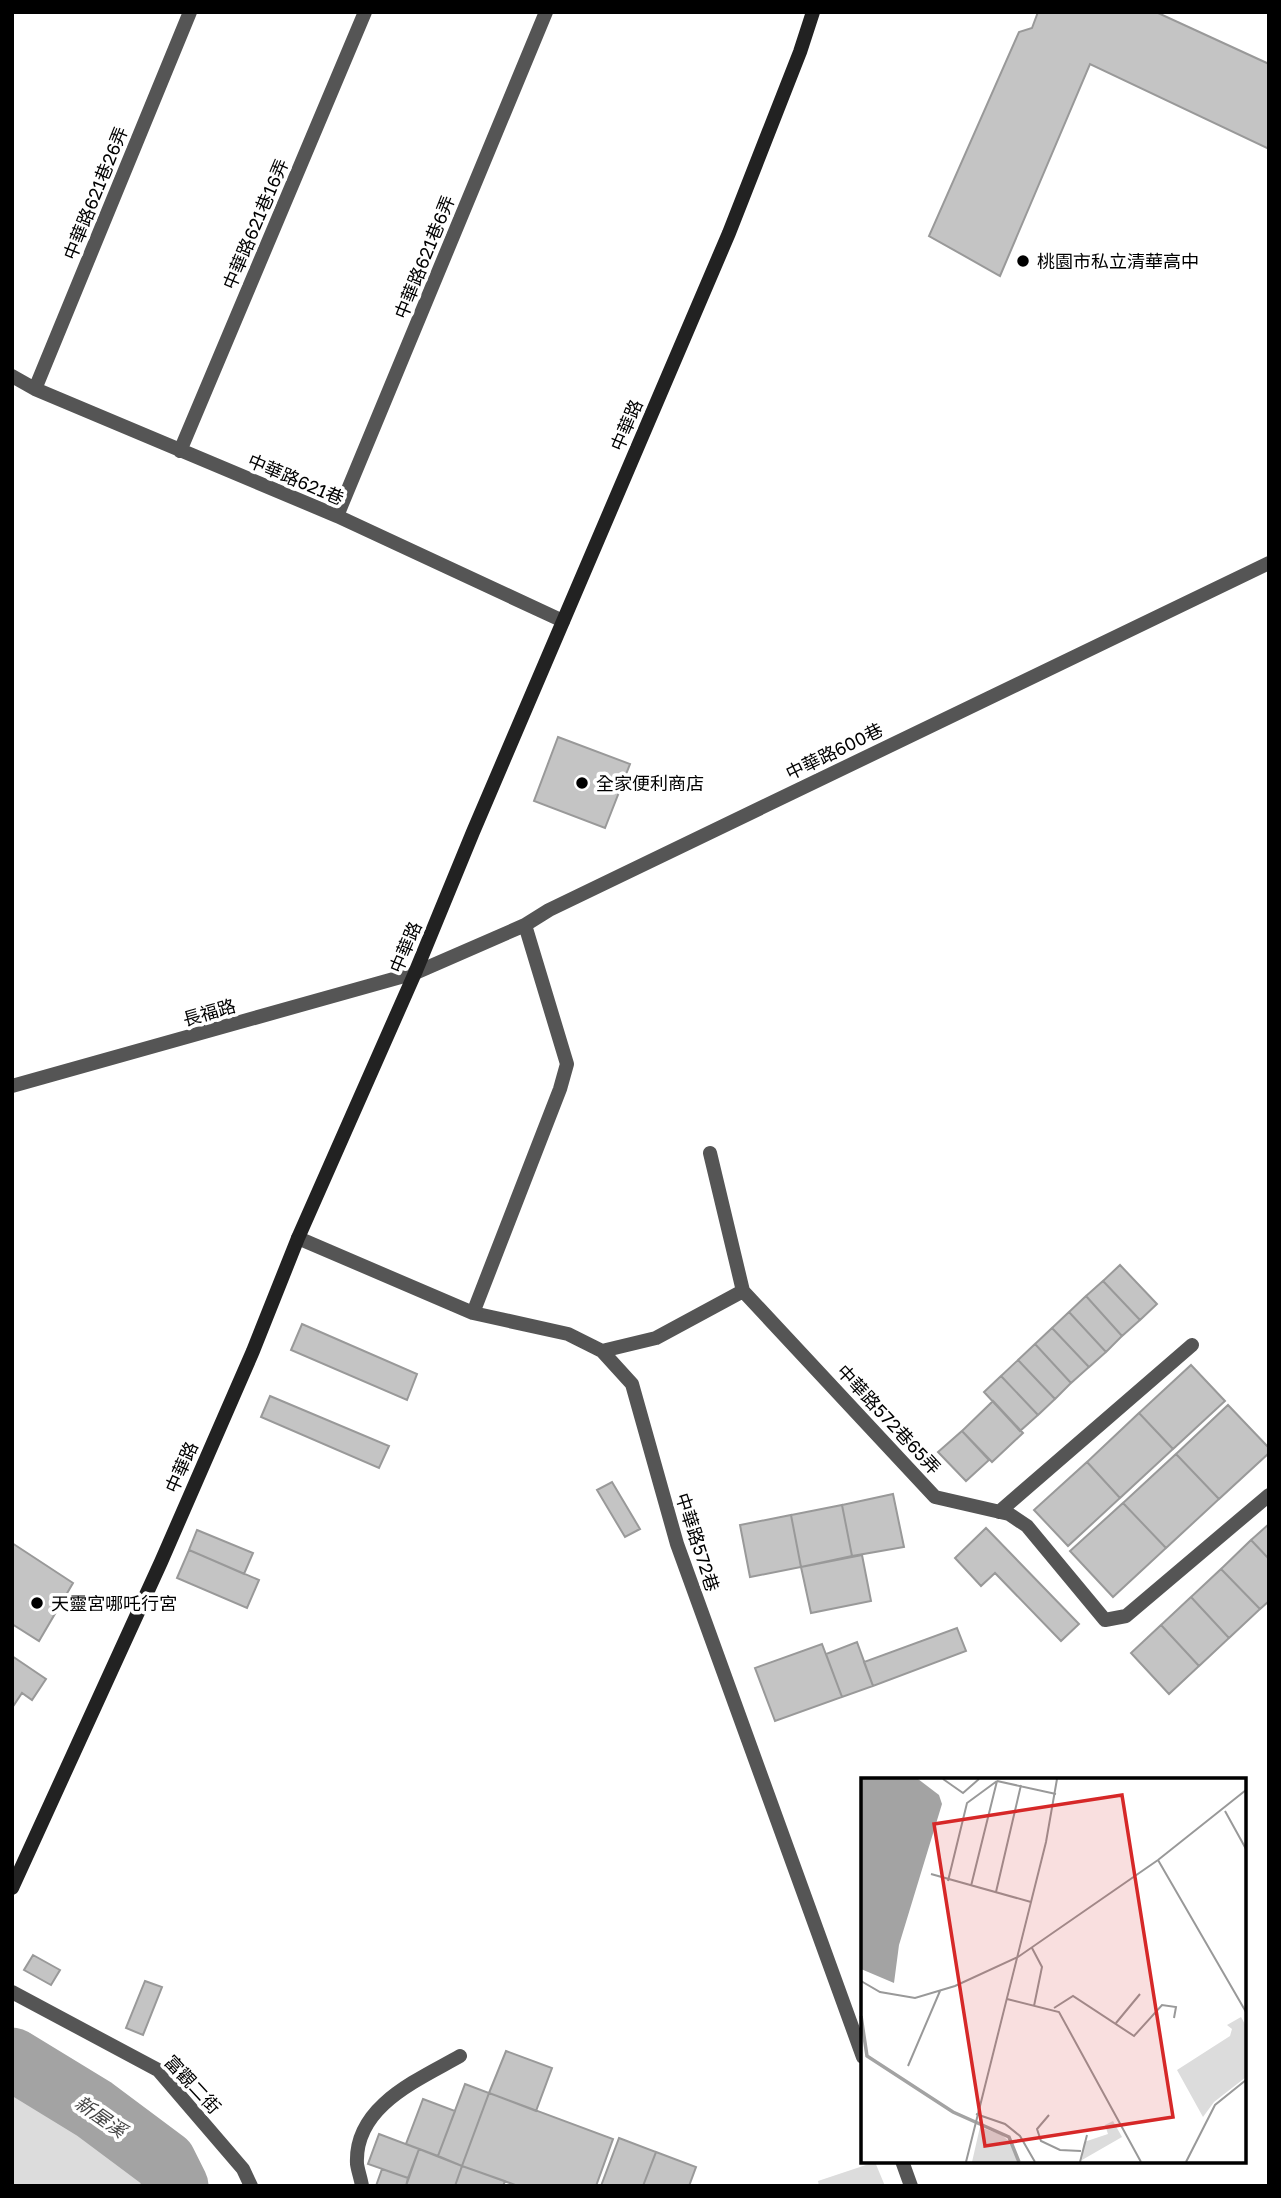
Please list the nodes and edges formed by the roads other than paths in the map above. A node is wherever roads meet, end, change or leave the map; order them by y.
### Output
1 (190, 12) edge
2 (365, 12) edge
3 (546, 12) edge
4 (813, 12) edge
5 (12, 376) edge
6 (35, 389) junction
7 (180, 451) junction
8 (337, 516) junction
9 (1269, 563) edge
10 (563, 621) junction
11 (525, 925) junction
12 (415, 973) junction
13 (12, 1086) edge
14 (710, 1153) dead end
15 (298, 1238) junction
16 (743, 1291) junction
17 (473, 1313) junction
18 (1192, 1345) dead end
19 (602, 1351) junction
20 (1269, 1495) edge
21 (999, 1511) junction
22 (12, 1888) edge
23 (12, 1992) edge
24 (861, 2051) edge
25 (460, 2056) dead end
26 (903, 2163) edge
27 (251, 2186) edge
28 (362, 2186) edge
29 (911, 2186) edge

1 - 6 street, 中華路621巷26弄
2 - 7 street, 中華路621巷16弄
3 - 8 street, 中華路621巷6弄
4 - 10 main road, 中華路
5 - 6 street, 中華路621巷
6 - 7 street, 中華路621巷
7 - 8 street, 中華路621巷
8 - 10 street, 中華路621巷
9 - 11 street, 中華路600巷
10 - 12 main road, 中華路
11 - 12 street, 中華路600巷
11 - 17 street
12 - 13 street, 長福路
12 - 15 main road, 中華路
14 - 16 street
15 - 17 street, 中華路572巷
15 - 22 main road, 中華路
16 - 19 street
16 - 21 street, 中華路572巷65弄
17 - 19 street, 中華路572巷
18 - 21 street
19 - 24 street, 中華路572巷
20 - 21 street, 中華路572巷65弄
23 - 27 street, 富觀二街
25 - 28 street
26 - 29 street

